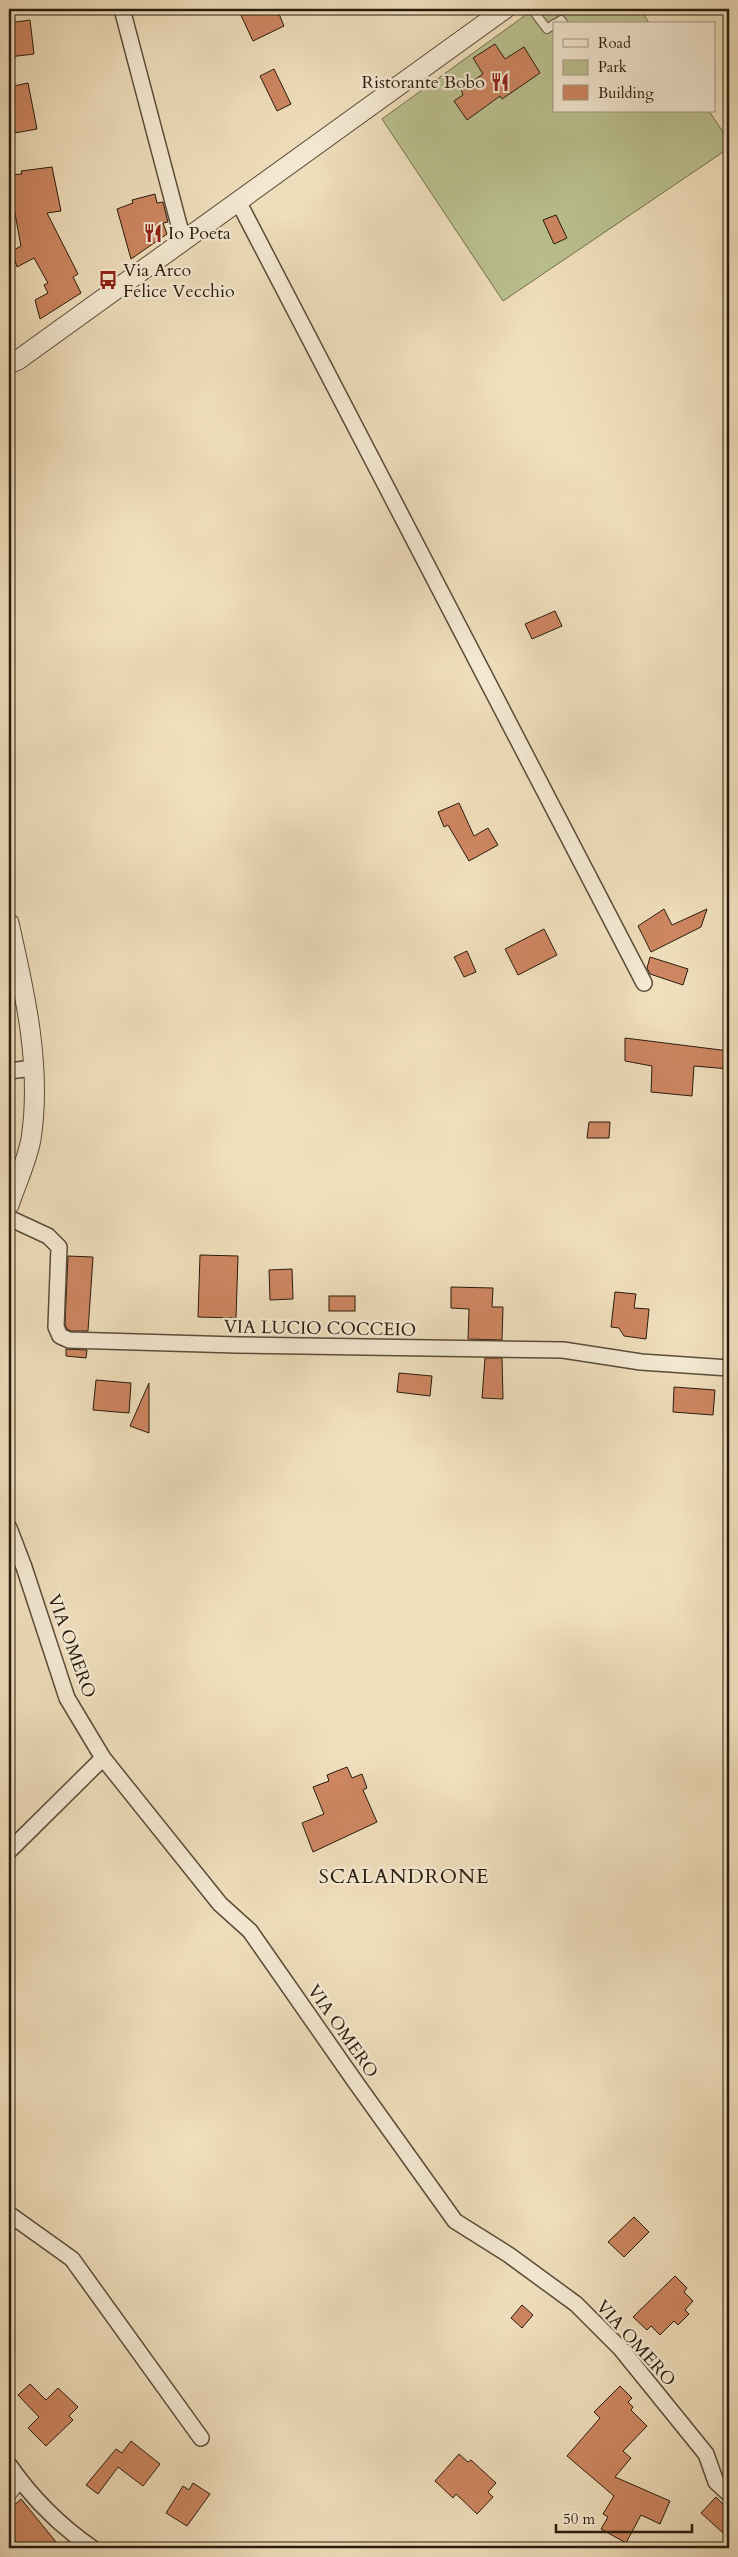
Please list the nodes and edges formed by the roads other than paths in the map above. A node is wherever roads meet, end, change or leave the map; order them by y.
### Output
1 (122, 9) edge
2 (505, 9) edge
3 (532, 9) edge
4 (553, 25) edge
5 (238, 201) junction
6 (183, 240) junction
7 (12, 365) edge
8 (9, 923) edge
9 (644, 983) dead end
10 (33, 1068) junction
11 (9, 1071) edge
12 (9, 1205) edge
13 (9, 1218) edge
14 (729, 1368) edge
15 (9, 1528) edge
16 (103, 1758) junction
17 (9, 1851) edge
18 (9, 2214) edge
19 (201, 2438) dead end
20 (9, 2465) edge
21 (21, 2482) junction
22 (729, 2494) edge
23 (9, 2500) edge
24 (92, 2548) edge

1 - 6 street
2 - 5 street
3 - 4 lane
5 - 6 street
5 - 9 street
6 - 7 street
8 - 10 street
10 - 11 street
10 - 12 street
13 - 14 street, VIA LUCIO COCCEIO
15 - 16 street, VIA OMERO
16 - 17 street
16 - 22 street, VIA OMERO
18 - 19 street
20 - 21 street
21 - 23 lane
21 - 24 street

